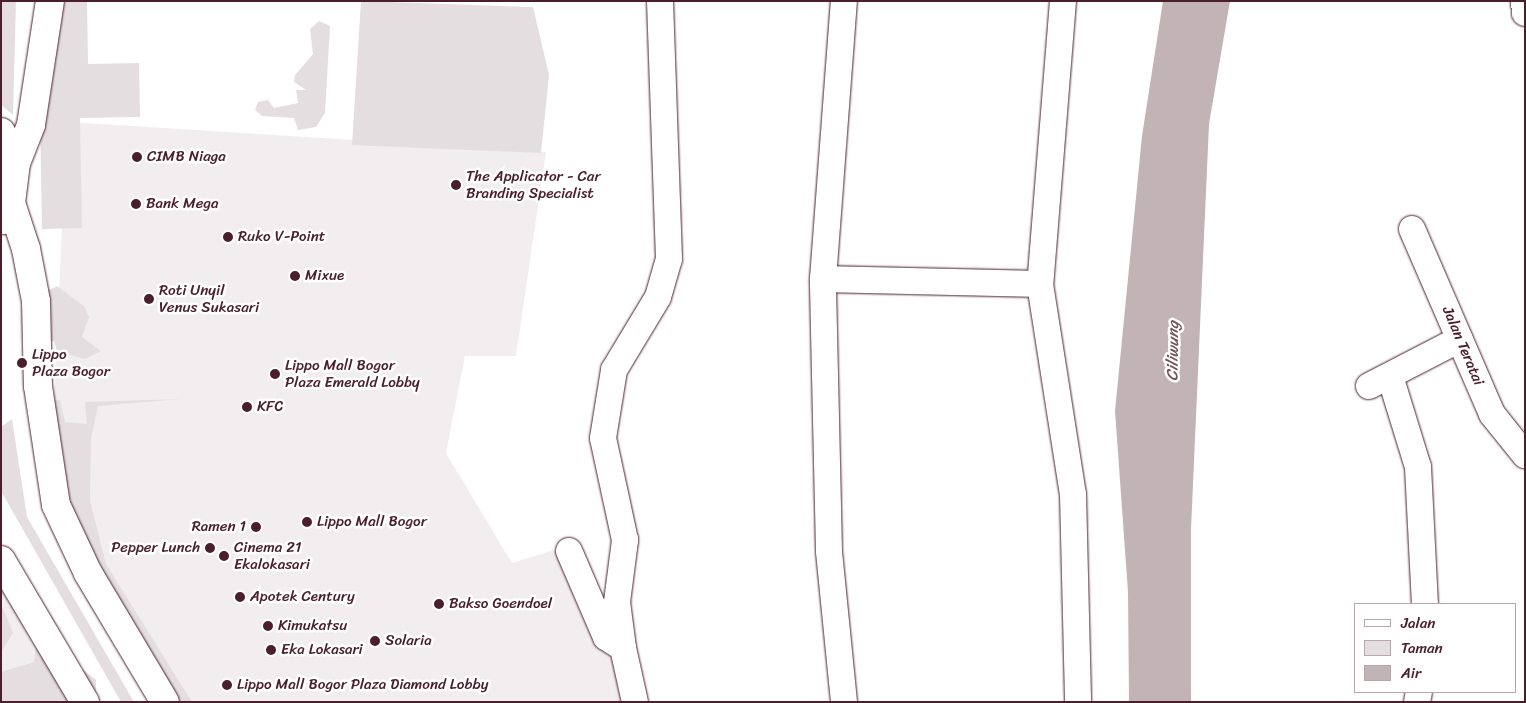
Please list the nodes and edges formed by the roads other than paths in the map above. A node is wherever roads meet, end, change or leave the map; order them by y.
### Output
1 (50, 1) edge
2 (660, 1) edge
3 (844, 1) edge
4 (1063, 1) edge
5 (1524, 1) edge
6 (1525, 13) edge
7 (1, 132) edge
8 (16, 163) junction
9 (6, 214) edge
10 (1412, 229) dead end
11 (823, 279) junction
12 (1040, 284) junction
13 (1460, 339) junction
14 (1525, 455) edge
15 (569, 550) dead end
16 (1, 560) edge
17 (1425, 603) edge
18 (623, 648) junction
19 (85, 702) edge
20 (165, 702) edge
21 (635, 702) edge
22 (844, 702) edge
23 (1078, 702) edge

1 - 8 highway
2 - 18 street
3 - 11 street
4 - 12 street
5 - 6 street
7 - 8 highway
8 - 9 highway
9 - 20 highway
10 - 13 street, Jalan Teratai
11 - 12 street
11 - 22 street
12 - 23 street
13 - 14 street, Jalan Teratai
13 - 17 street
15 - 18 street
16 - 19 highway
18 - 21 street

